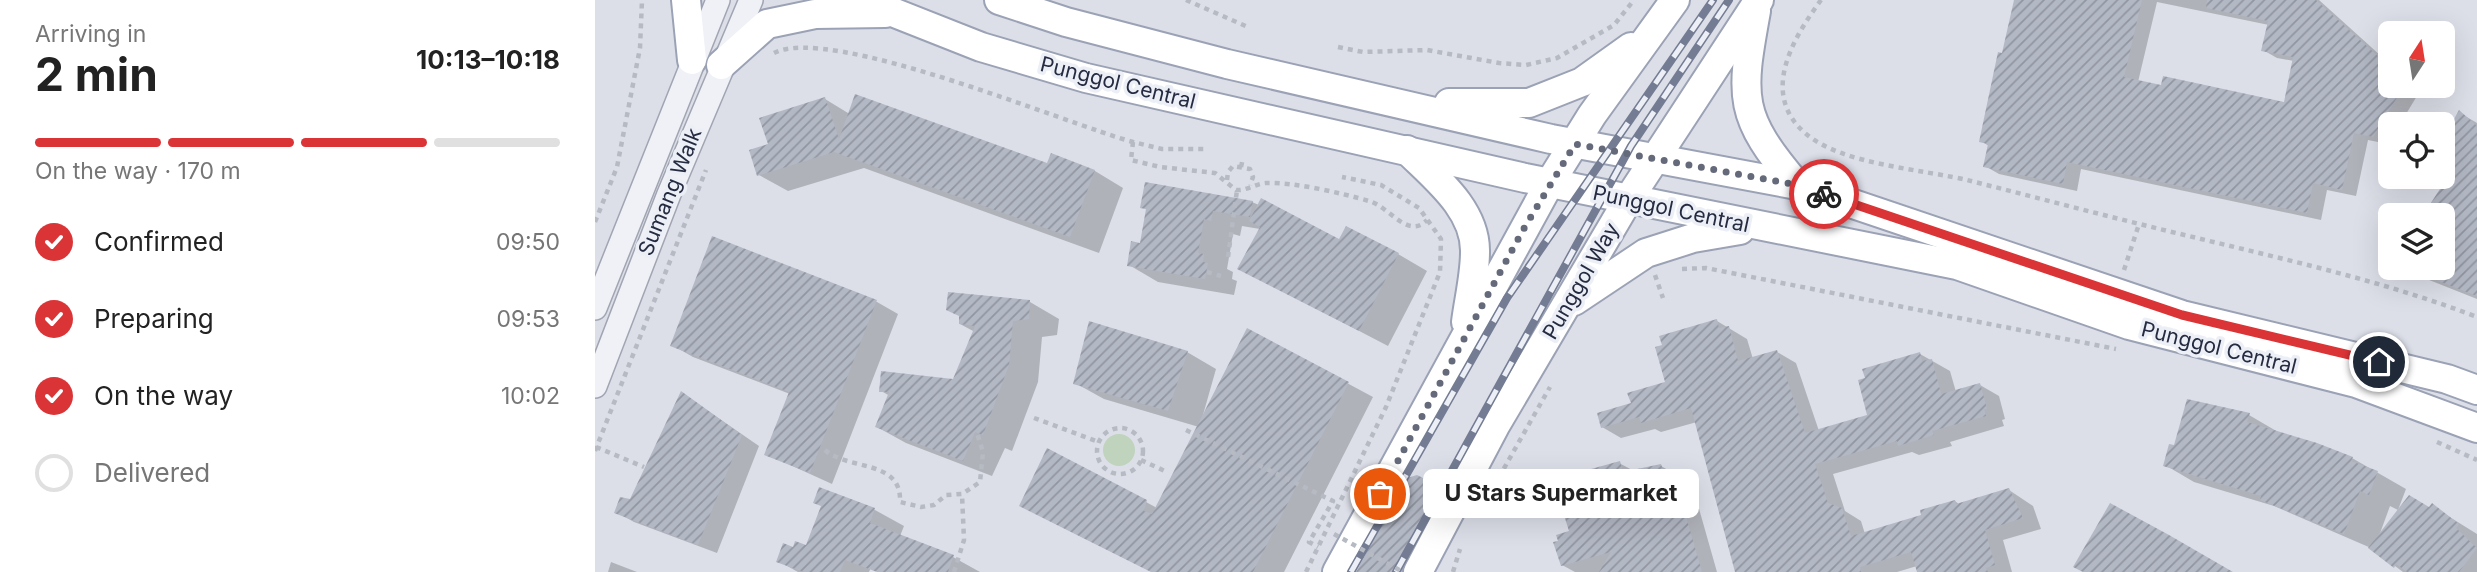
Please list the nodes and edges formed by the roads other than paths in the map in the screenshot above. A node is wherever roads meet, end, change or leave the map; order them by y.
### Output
1 (686, 0) edge
2 (718, 0) edge
3 (751, 0) edge
4 (862, 0) edge
5 (999, 0) edge
6 (1675, 0) edge
7 (1758, 1) edge
8 (888, 12) junction
9 (1653, 31) junction
10 (692, 60) junction
11 (721, 65) junction
12 (1403, 104) junction
13 (1575, 144) junction
14 (1407, 150) junction
15 (1652, 159) junction
16 (1549, 184) junction
17 (1797, 185) junction
18 (1628, 200) junction
19 (1756, 227) junction
20 (1567, 306) junction
21 (595, 308) edge
22 (1464, 337) junction
23 (595, 386) edge
24 (2477, 390) edge
25 (2477, 428) edge
26 (1337, 572) edge
27 (1417, 572) edge

1 - 10 main road
2 - 10 street, Sumang Walk
3 - 11 street, Sumang Walk
4 - 8 main road, Punggol Central
5 - 12 main road, Punggol Central
6 - 9 main road
7 - 15 main road, Punggol Way
7 - 17 main road
8 - 11 main road
8 - 14 main road, Punggol Central
9 - 12 main road
9 - 13 main road
10 - 21 street, Sumang Walk
11 - 23 street, Sumang Walk
12 - 13 main road, Punggol Central
13 - 15 main road, Punggol Central
13 - 16 main road
14 - 16 main road, Punggol Central
14 - 22 main road
15 - 17 main road, Punggol Central
15 - 18 main road, Punggol Way
16 - 18 main road, Punggol Central
16 - 22 main road
17 - 24 main road, Punggol Central
18 - 19 main road, Punggol Central
18 - 20 main road, Punggol Way
19 - 20 main road
19 - 25 main road, Punggol Central
20 - 27 main road, Punggol Way
22 - 26 main road

